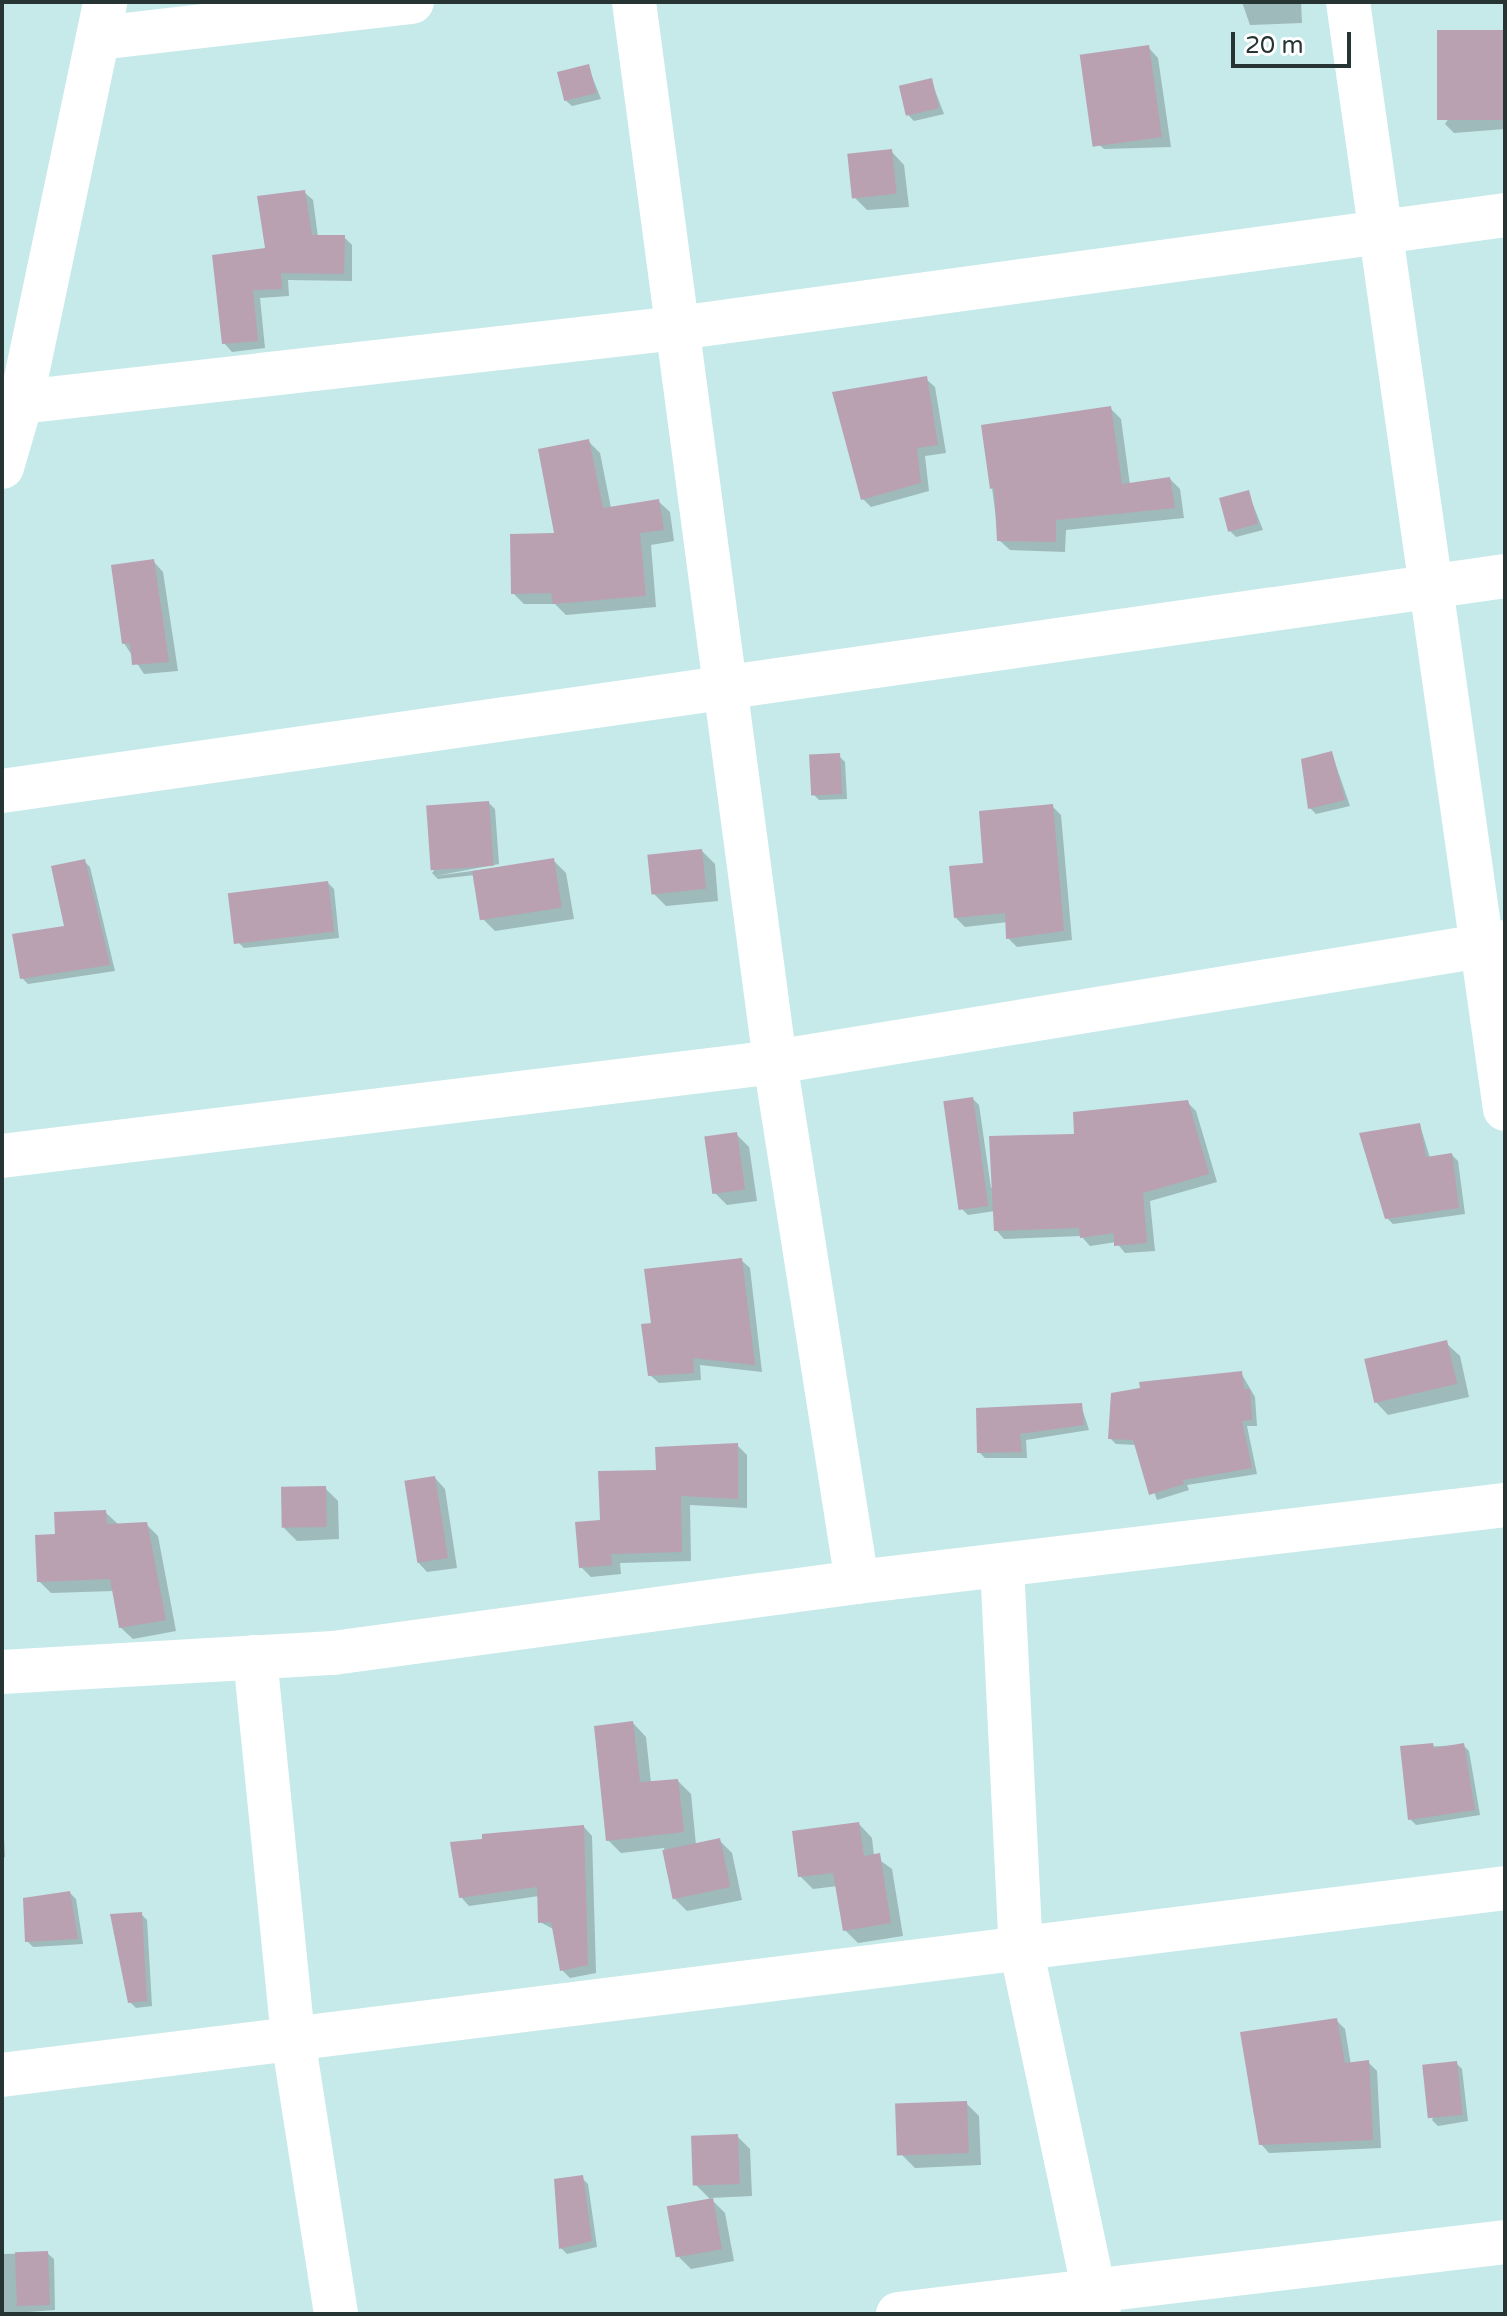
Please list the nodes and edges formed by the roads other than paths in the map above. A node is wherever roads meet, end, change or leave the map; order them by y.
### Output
1 (412, 2) edge
2 (634, 2) edge
3 (1348, 2) edge
4 (102, 20) edge
5 (1505, 215) edge
6 (1380, 231) junction
7 (678, 328) junction
8 (21, 402) junction
9 (2, 467) edge
10 (1505, 576) edge
11 (1431, 586) junction
12 (726, 691) junction
13 (2, 791) edge
14 (1493, 943) edge
15 (775, 1062) junction
16 (1505, 1109) edge
17 (2, 1156) edge
18 (1505, 1505) edge
19 (1002, 1565) junction
20 (857, 1582) junction
21 (255, 1657) junction
22 (2, 1672) edge
23 (1505, 1888) edge
24 (1021, 1948) junction
25 (293, 2039) junction
26 (2, 2075) edge
27 (1505, 2242) edge
28 (1098, 2302) edge
29 (336, 2314) edge
30 (898, 2314) edge

1 - 4 street
2 - 7 street
3 - 6 street
4 - 8 street
5 - 6 street
6 - 7 street
6 - 11 street
7 - 8 street
7 - 12 street
8 - 9 street
10 - 11 street
11 - 12 street
11 - 14 street
12 - 13 street
12 - 15 street
14 - 15 street
14 - 16 street
15 - 17 street
15 - 20 street
18 - 19 street
19 - 20 street
19 - 24 street
20 - 21 street
21 - 22 street
21 - 25 street
23 - 24 street
24 - 25 street
24 - 28 street
25 - 26 street
25 - 29 street
27 - 28 street
28 - 30 street

